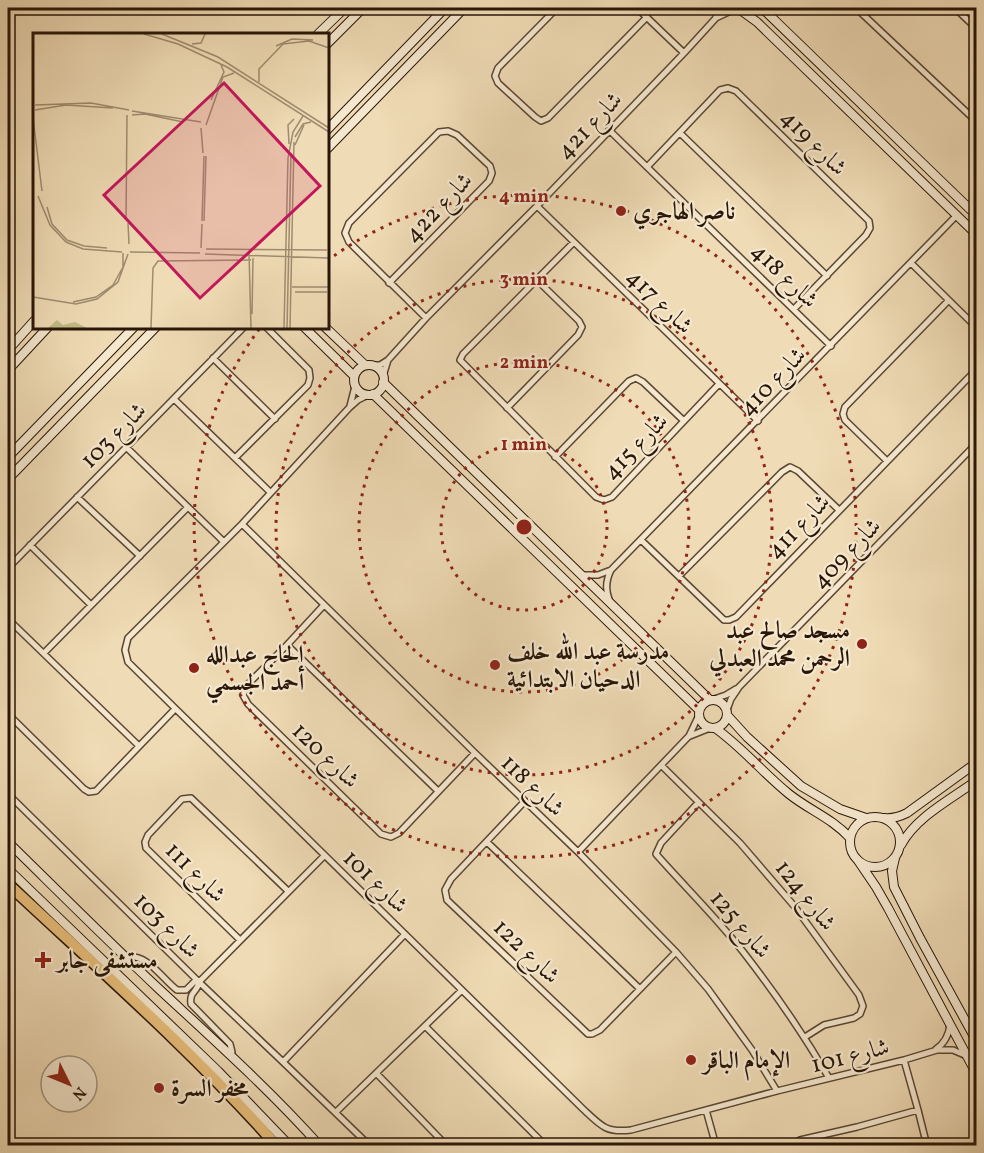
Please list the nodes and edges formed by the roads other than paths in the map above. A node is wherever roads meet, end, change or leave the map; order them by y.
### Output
1 (345, 8) edge
2 (363, 8) edge
3 (445, 8) edge
4 (464, 8) edge
5 (557, 8) edge
6 (637, 8) edge
7 (720, 8) edge
8 (738, 8) edge
9 (762, 8) edge
10 (856, 8) edge
11 (955, 8) edge
12 (647, 17) junction
13 (715, 19) junction
14 (976, 28) edge
15 (319, 33) edge
16 (328, 43) edge
17 (684, 53) junction
18 (858, 99) junction
19 (866, 107) junction
20 (847, 109) junction
21 (856, 118) junction
22 (976, 121) edge
23 (328, 129) edge
24 (609, 130) junction
25 (680, 133) junction
26 (328, 148) edge
27 (647, 167) junction
28 (537, 206) junction
29 (957, 215) junction
30 (976, 215) edge
31 (976, 234) edge
32 (574, 242) junction
33 (911, 263) junction
34 (826, 276) junction
35 (537, 280) junction
36 (389, 283) junction
37 (948, 301) junction
38 (794, 309) junction
39 (426, 318) junction
40 (33, 322) edge
41 (976, 327) edge
42 (47, 328) edge
43 (133, 328) edge
44 (157, 328) edge
45 (243, 328) edge
46 (267, 328) edge
47 (305, 328) edge
48 (326, 328) edge
49 (831, 346) junction
50 (8, 350) edge
51 (213, 358) junction
52 (388, 360) junction
53 (368, 365) junction
54 (8, 370) edge
55 (976, 370) edge
56 (354, 376) junction
57 (383, 379) junction
58 (719, 384) junction
59 (355, 386) junction
60 (370, 395) junction
61 (174, 399) junction
62 (349, 408) junction
63 (507, 408) junction
64 (275, 419) junction
65 (684, 421) junction
66 (758, 422) junction
67 (428, 425) junction
68 (416, 436) junction
69 (976, 444) edge
70 (126, 447) junction
71 (8, 457) edge
72 (555, 457) junction
73 (235, 458) junction
74 (887, 461) junction
75 (8, 479) edge
76 (270, 492) junction
77 (77, 497) junction
78 (187, 508) junction
79 (839, 510) junction
80 (242, 524) junction
81 (641, 540) junction
82 (547, 541) junction
83 (224, 542) junction
84 (30, 545) junction
85 (536, 552) junction
86 (140, 556) junction
87 (8, 568) edge
88 (611, 570) junction
89 (582, 575) junction
90 (679, 576) junction
91 (610, 602) junction
92 (91, 605) junction
93 (324, 605) junction
94 (8, 619) edge
95 (287, 645) junction
96 (44, 653) junction
97 (740, 687) junction
98 (712, 700) junction
99 (175, 709) junction
100 (699, 712) junction
101 (727, 712) junction
102 (8, 714) edge
103 (713, 728) junction
104 (689, 736) junction
105 (139, 746) junction
106 (475, 753) junction
107 (767, 756) junction
108 (976, 764) edge
109 (662, 766) junction
110 (757, 766) junction
111 (976, 781) edge
112 (438, 791) junction
113 (8, 794) edge
114 (525, 801) junction
115 (698, 802) junction
116 (866, 818) junction
117 (881, 818) junction
118 (850, 838) junction
119 (8, 842) edge
120 (487, 842) junction
121 (899, 849) junction
122 (578, 852) junction
123 (324, 856) junction
124 (895, 858) junction
125 (856, 859) junction
126 (8, 869) edge
127 (8, 884) edge
128 (288, 891) junction
129 (405, 934) junction
130 (240, 940) junction
131 (676, 952) junction
132 (125, 957) junction
133 (200, 982) junction
134 (640, 989) junction
135 (462, 990) junction
136 (950, 1022) junction
137 (425, 1026) junction
138 (975, 1036) edge
139 (805, 1037) junction
140 (932, 1052) junction
141 (231, 1056) junction
142 (968, 1056) junction
143 (904, 1060) junction
144 (283, 1062) junction
145 (976, 1073) edge
146 (377, 1074) junction
147 (830, 1078) junction
148 (777, 1091) junction
149 (706, 1110) junction
150 (918, 1110) junction
151 (336, 1112) junction
152 (277, 1146) edge
153 (290, 1146) edge
154 (320, 1146) edge
155 (370, 1146) edge
156 (447, 1146) edge
157 (546, 1146) edge
158 (716, 1146) edge
159 (792, 1146) edge
160 (927, 1146) edge

1 - 15 street
2 - 16 street
3 - 23 street
4 - 26 street
5 - 12 street
6 - 12 street
7 - 13 street, شارع 421
8 - 13 street, شارع 421
8 - 20 street
9 - 18 street
10 - 22 street
11 - 14 street
12 - 17 street
13 - 17 street, شارع 421
17 - 24 street, شارع 421
18 - 19 street
18 - 20 street
19 - 21 street
19 - 30 street
20 - 21 street
21 - 29 street
24 - 27 street, شارع 418
24 - 28 street, شارع 421
25 - 27 street, شارع 419
25 - 34 street
25 - 34 street, شارع 419
27 - 38 street, شارع 418
28 - 32 street, شارع 417
28 - 39 street, شارع 421
29 - 31 street
29 - 33 street, شارع 410
32 - 35 street, شارع 415
32 - 58 street, شارع 417
33 - 37 street
33 - 49 street, شارع 410
34 - 38 street, شارع 419
35 - 63 street
35 - 63 street, شارع 415
36 - 36 street, شارع 422
36 - 39 street, شارع 422
37 - 41 street
37 - 74 street
38 - 49 street, شارع 418
39 - 52 street, شارع 421
40 - 50 street
42 - 54 street
43 - 71 street
44 - 75 street
45 - 51 street, شارع 103
46 - 64 street
47 - 56 street
48 - 53 street
49 - 66 street, شارع 410
51 - 61 street, شارع 103
51 - 64 street
52 - 53 street
52 - 57 street, شارع 421
53 - 56 street
53 - 57 street
55 - 74 street, شارع 411
56 - 59 street
57 - 60 street
57 - 67 street
58 - 65 street, شارع 415
58 - 66 street, شارع 417
59 - 60 street
59 - 62 street, شارع 101
60 - 62 street, شارع 101
60 - 68 street
61 - 70 street, شارع 103
61 - 73 street
62 - 76 street, شارع 101
63 - 72 street, شارع 415
64 - 73 street
65 - 72 street
65 - 72 street, شارع 415
66 - 81 street, شارع 410
67 - 68 street
67 - 82 street
68 - 85 street
69 - 97 street, شارع 409
70 - 77 street, شارع 103
70 - 78 street
73 - 76 street
74 - 79 street, شارع 411
76 - 80 street, شارع 101
77 - 84 street, شارع 103
77 - 86 street
78 - 83 street
78 - 86 street
79 - 90 street
79 - 90 street, شارع 411
80 - 83 street, شارع 101
80 - 93 street, شارع 118
81 - 88 street, شارع 410
81 - 90 street, شارع 411
82 - 85 street
82 - 89 street
83 - 99 street, شارع 101
84 - 87 street, شارع 103
84 - 92 street
85 - 100 street
86 - 92 street
88 - 89 street
88 - 91 street
89 - 91 street
91 - 98 street
92 - 96 street
93 - 95 street, شارع 120
93 - 106 street, شارع 118
94 - 96 street
95 - 112 street
95 - 112 street, شارع 120
96 - 105 street
97 - 98 street, شارع 409
97 - 101 street, شارع 409
98 - 100 street
98 - 101 street
99 - 105 street
99 - 123 street, شارع 101
100 - 103 street
100 - 104 street
101 - 103 street
101 - 107 street
102 - 105 street
103 - 104 street
103 - 110 street
104 - 109 street
106 - 112 street, شارع 120
106 - 114 street, شارع 118
107 - 110 street
107 - 116 street
108 - 117 street
109 - 115 street, شارع 124
109 - 122 street
110 - 118 street
111 - 121 street
113 - 133 street, شارع 103
114 - 120 street, شارع 122
114 - 122 street, شارع 118
115 - 139 street, شارع 125
115 - 139 street, شارع 124
116 - 117 street
116 - 118 street
117 - 121 street
118 - 125 street
119 - 132 street
120 - 134 street
120 - 134 street, شارع 122
121 - 124 street
122 - 131 street, شارع 118
123 - 128 street, شارع 103
123 - 129 street, شارع 101
124 - 125 street
124 - 138 street
125 - 136 street
126 - 153 street
127 - 152 highway
128 - 130 street, شارع 103
128 - 130 street, شارع 111
129 - 135 street, شارع 101
129 - 144 street
130 - 133 street, شارع 103
131 - 134 street, شارع 122
131 - 148 street, شارع 118
132 - 133 street
132 - 141 street
133 - 141 street
133 - 144 street
135 - 137 street
135 - 149 street, شارع 101
136 - 140 street
136 - 142 street
137 - 146 street
137 - 157 street
139 - 147 street, شارع 125
140 - 142 street, شارع 101
140 - 143 street, شارع 101
141 - 154 street
142 - 145 street
143 - 147 street, شارع 101
143 - 150 street
144 - 151 street
146 - 151 street
146 - 156 street
147 - 148 street, شارع 101
148 - 149 street, شارع 101
149 - 158 street
150 - 159 street
150 - 160 street
151 - 155 street

